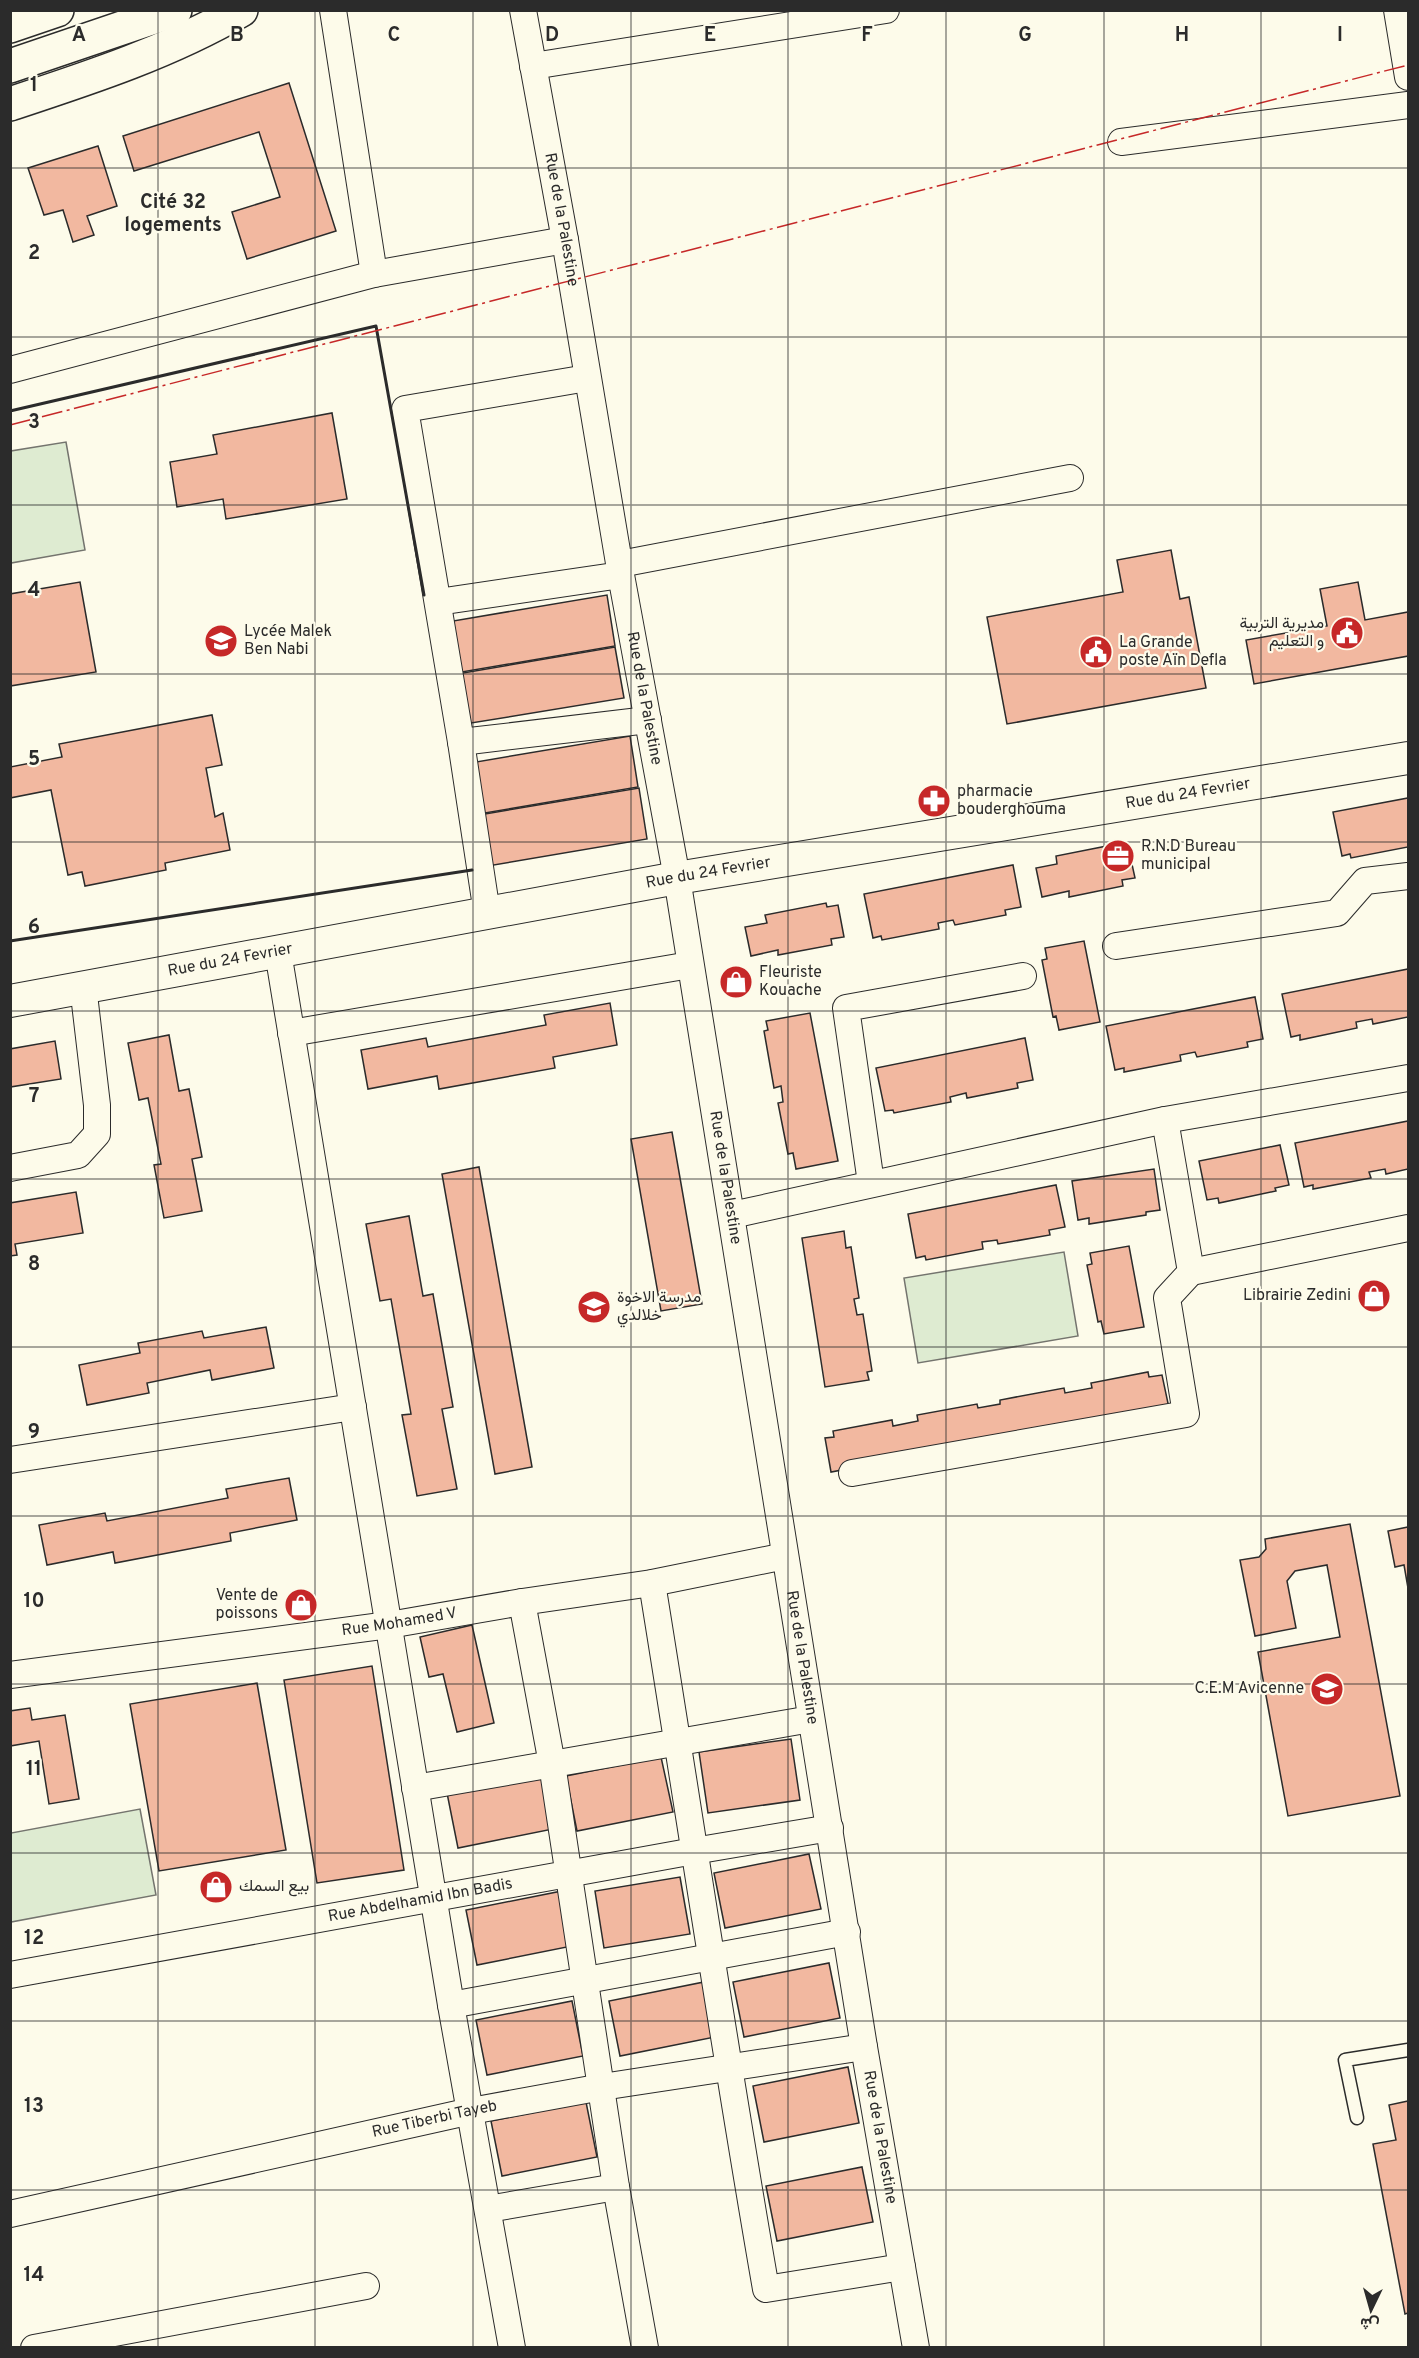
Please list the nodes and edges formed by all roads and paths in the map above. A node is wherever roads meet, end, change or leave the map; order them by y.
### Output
1 (57, 10) edge
2 (175, 10) edge
3 (241, 10) edge
4 (333, 10) edge
5 (523, 10) edge
6 (886, 10) edge
7 (1397, 10) edge
8 (10, 26) edge
9 (10, 66) edge
10 (533, 66) junction
11 (1408, 76) edge
12 (10, 104) edge
13 (1408, 105) edge
14 (1121, 141) dead end
15 (565, 240) junction
16 (374, 273) junction
17 (10, 370) edge
18 (587, 378) junction
19 (1071, 478) dead end
20 (620, 569) junction
21 (438, 602) junction
22 (648, 720) junction
23 (461, 742) junction
24 (1408, 758) edge
25 (1408, 876) edge
26 (677, 878) junction
27 (487, 913) junction
28 (1116, 946) dead end
29 (278, 952) junction
30 (690, 965) junction
31 (1023, 976) dead end
32 (83, 986) junction
33 (10, 1001) edge
34 (291, 1033) junction
35 (1408, 1078) edge
36 (1165, 1120) junction
37 (10, 1168) edge
38 (871, 1183) junction
39 (732, 1215) junction
40 (1408, 1228) edge
41 (1191, 1272) junction
42 (353, 1407) junction
43 (10, 1460) edge
44 (852, 1473) dead end
45 (785, 1556) junction
46 (652, 1583) junction
47 (522, 1602) junction
48 (389, 1625) junction
49 (10, 1675) edge
50 (812, 1719) junction
51 (678, 1741) junction
52 (552, 1764) junction
53 (414, 1788) junction
54 (830, 1828) junction
55 (694, 1851) junction
56 (567, 1875) junction
57 (433, 1899) junction
58 (847, 1932) junction
59 (712, 1957) junction
60 (10, 1975) edge
61 (586, 1980) junction
62 (451, 2005) junction
63 (864, 2047) junction
64 (1408, 2050) edge
65 (727, 2067) junction
66 (602, 2087) junction
67 (471, 2111) junction
68 (1357, 2118) dead end
69 (616, 2187) junction
70 (488, 2209) junction
71 (10, 2214) edge
72 (902, 2267) junction
73 (366, 2286) dead end
74 (34, 2348) edge
75 (512, 2348) edge
76 (645, 2348) edge
77 (916, 2348) edge

1 - 8 main road
2 - 9 main road
3 - 12 main road
4 - 16 street
5 - 10 street, Rue de la Palestine
6 - 10 street
7 - 11 street
10 - 15 street, Rue de la Palestine
13 - 14 street
15 - 16 street
15 - 18 street, Rue de la Palestine
16 - 17 street
18 - 20 street, Rue de la Palestine
18 - 21 street
19 - 20 street
20 - 21 street
20 - 22 street, Rue de la Palestine
21 - 23 street
22 - 23 street
22 - 26 street, Rue de la Palestine
23 - 27 street
24 - 26 street, Rue du 24 Fevrier
25 - 28 street
26 - 27 street, Rue du 24 Fevrier
26 - 30 street, Rue de la Palestine
27 - 29 street, Rue du 24 Fevrier
29 - 32 street, Rue du 24 Fevrier
29 - 34 street
30 - 34 street
30 - 39 street, Rue de la Palestine
31 - 38 street
32 - 33 street, Rue du 24 Fevrier
32 - 37 street
34 - 42 street
35 - 36 street
36 - 38 street
36 - 41 street
38 - 39 street
39 - 45 street, Rue de la Palestine
40 - 41 street
41 - 44 street
42 - 43 street
42 - 48 street
45 - 46 street, Rue Mohamed V
45 - 50 street, Rue de la Palestine
46 - 47 street, Rue Mohamed V
46 - 51 street
47 - 48 street, Rue Mohamed V
47 - 52 street
48 - 49 street, Rue Mohamed V
48 - 53 street
50 - 51 street
50 - 54 street, Rue de la Palestine
51 - 52 street
51 - 55 street
52 - 53 street
52 - 56 street
53 - 57 street
54 - 55 street, Rue Abdelhamid Ibn Badis
54 - 58 street, Rue de la Palestine
55 - 56 street, Rue Abdelhamid Ibn Badis
55 - 59 street
56 - 57 street, Rue Abdelhamid Ibn Badis
56 - 61 street
57 - 60 street, Rue Abdelhamid Ibn Badis
57 - 62 street
58 - 59 street
58 - 63 street, Rue de la Palestine
59 - 61 street
59 - 65 street
61 - 62 street
61 - 66 street
62 - 67 street
63 - 65 street, Rue Tiberbi Tayeb
63 - 72 street, Rue de la Palestine
64 - 68 lane
65 - 66 street, Rue Tiberbi Tayeb
65 - 72 street
66 - 67 street, Rue Tiberbi Tayeb
66 - 69 street
67 - 70 street
67 - 71 street, Rue Tiberbi Tayeb
69 - 70 street
69 - 76 street
70 - 75 street
72 - 77 street, Rue de la Palestine
73 - 74 street

